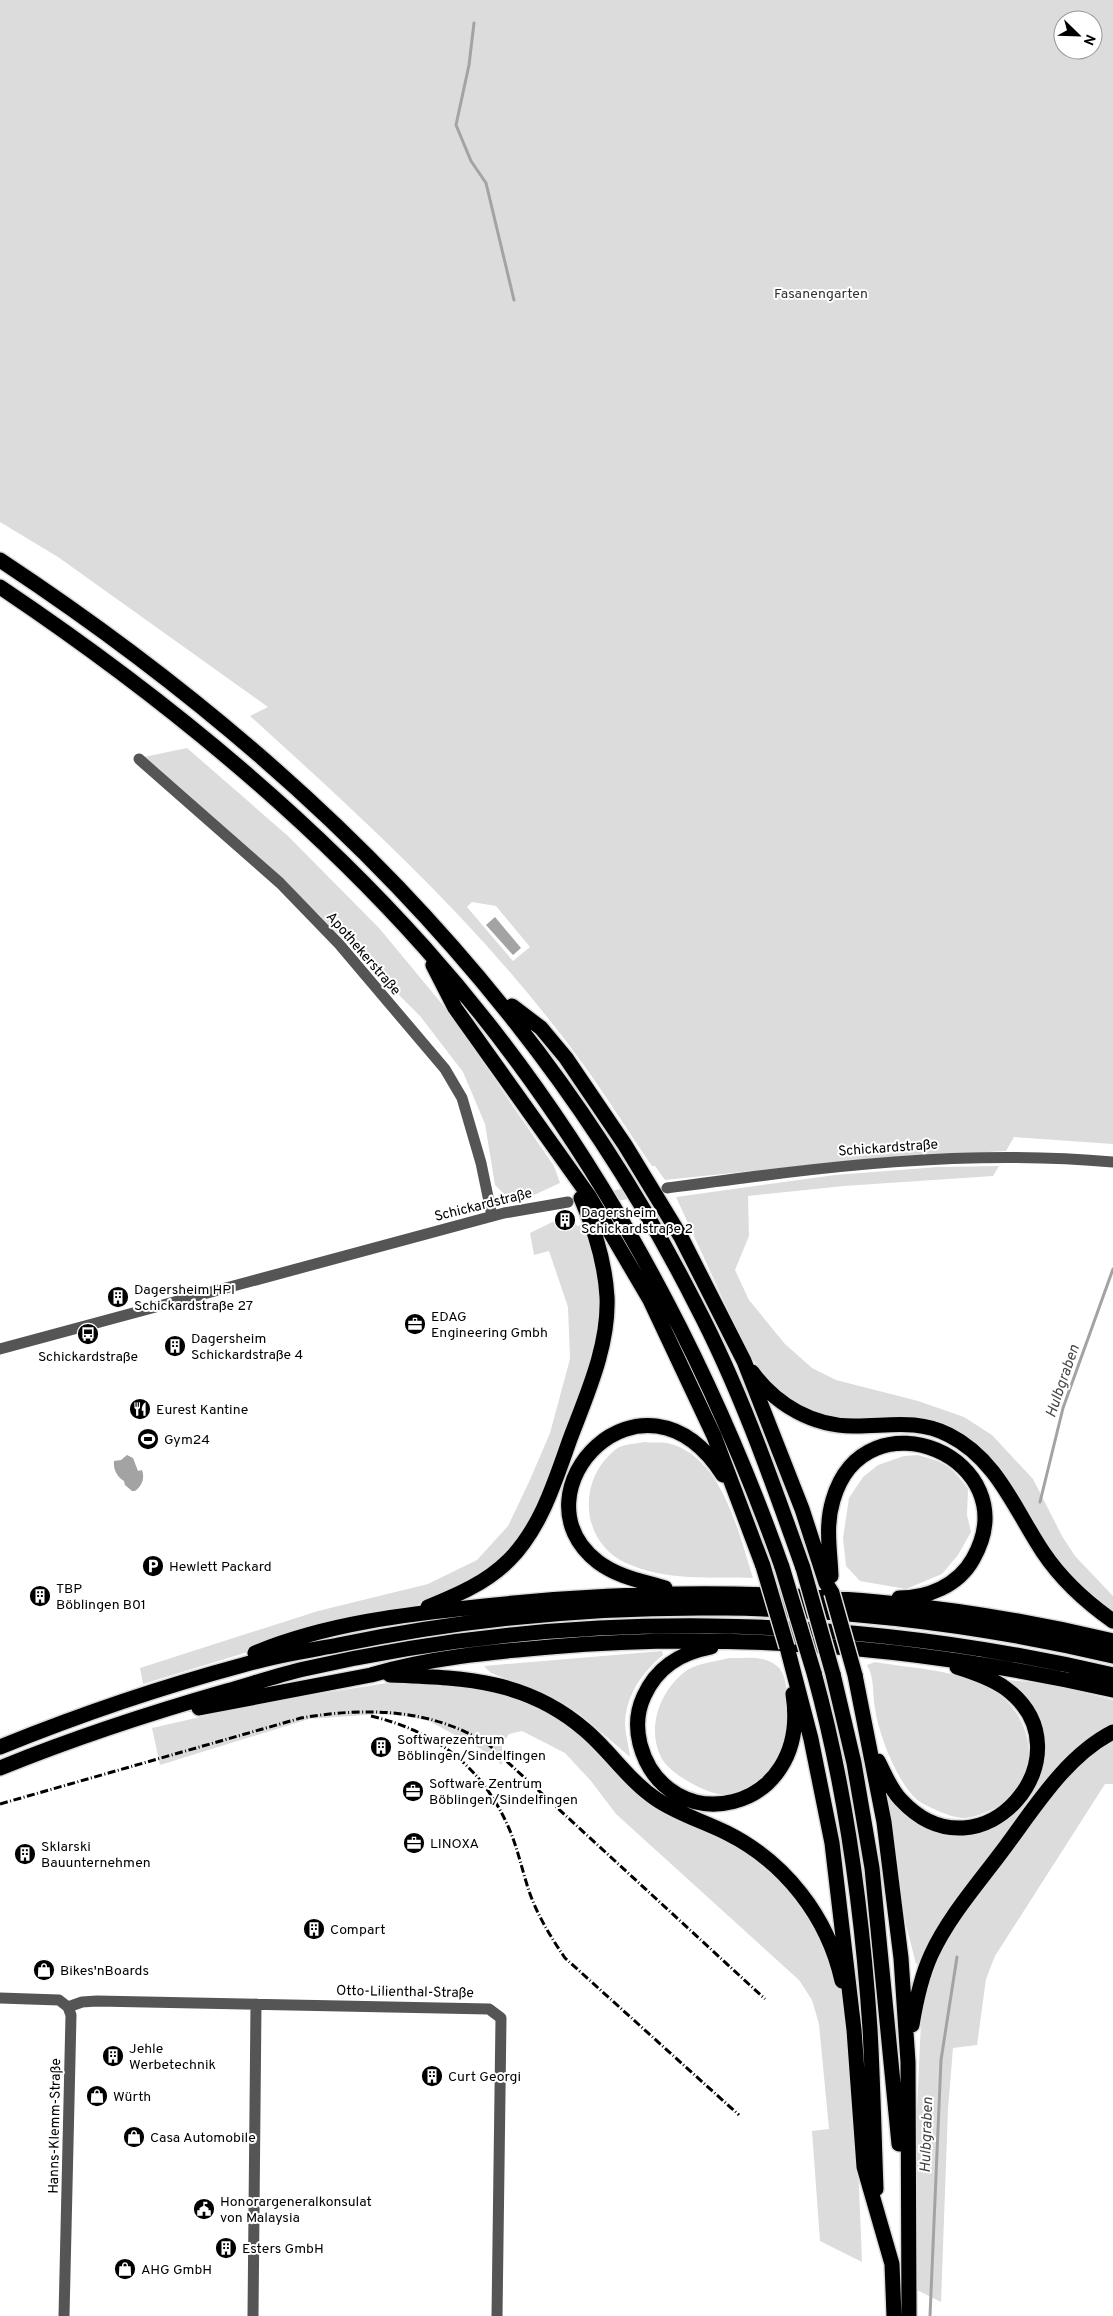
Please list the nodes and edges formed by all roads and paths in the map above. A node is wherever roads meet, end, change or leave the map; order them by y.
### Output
1 (0, 560) edge
2 (0, 587) edge
3 (138, 759) dead end
4 (425, 948) junction
5 (494, 994) junction
6 (1113, 1162) edge
7 (569, 1170) junction
8 (667, 1188) tunnel mouth
9 (568, 1202) dead end
10 (492, 1216) junction
11 (0, 1349) edge
12 (744, 1361) junction
13 (742, 1506) junction
14 (826, 1569) junction
15 (678, 1592) junction
16 (860, 1600) junction
17 (408, 1614) junction
18 (1113, 1621) edge
19 (731, 1641) junction
20 (1113, 1642) edge
21 (932, 1656) junction
22 (1113, 1656) edge
23 (792, 1672) junction
24 (371, 1675) junction
25 (1113, 1675) edge
26 (190, 1680) junction
27 (1113, 1690) edge
28 (180, 1704) junction
29 (1113, 1732) edge
30 (0, 1747) edge
31 (870, 1748) junction
32 (0, 1768) edge
33 (0, 1998) edge
34 (256, 2004) junction
35 (68, 2007) junction
36 (852, 2012) junction
37 (908, 2046) junction
38 (878, 2213) junction
39 (909, 2293) junction
40 (64, 2316) edge
41 (253, 2316) edge
42 (497, 2316) edge
43 (894, 2316) edge
44 (909, 2316) edge

1 - 5 highway
2 - 4 highway
3 - 10 street, Apothekerstraße
4 - 7 highway
4 - 38 highway, bridge
5 - 12 highway
5 - 39 highway, bridge
6 - 8 street, Schickardstraße
7 - 13 highway
7 - 17 highway
9 - 10 street, Schickardstraße
10 - 11 street, Schickardstraße
12 - 14 highway
12 - 18 highway
13 - 15 highway
13 - 23 highway, bridge
14 - 16 highway
14 - 31 highway, bridge
15 - 16 highway
15 - 17 highway
16 - 20 highway
17 - 26 highway
19 - 21 highway
19 - 23 highway
19 - 24 highway
21 - 27 highway
21 - 31 highway
22 - 26 highway
23 - 36 highway
24 - 28 highway
24 - 36 highway
25 - 28 highway
26 - 30 highway
28 - 32 highway
29 - 37 highway
31 - 37 highway
33 - 35 street
34 - 35 street, Otto-Lilienthal-Straße
34 - 41 street
34 - 42 street, Otto-Lilienthal-Straße
35 - 40 street, Hanns-Klemm-Straße
36 - 38 highway
37 - 39 highway
38 - 43 highway
39 - 44 highway

